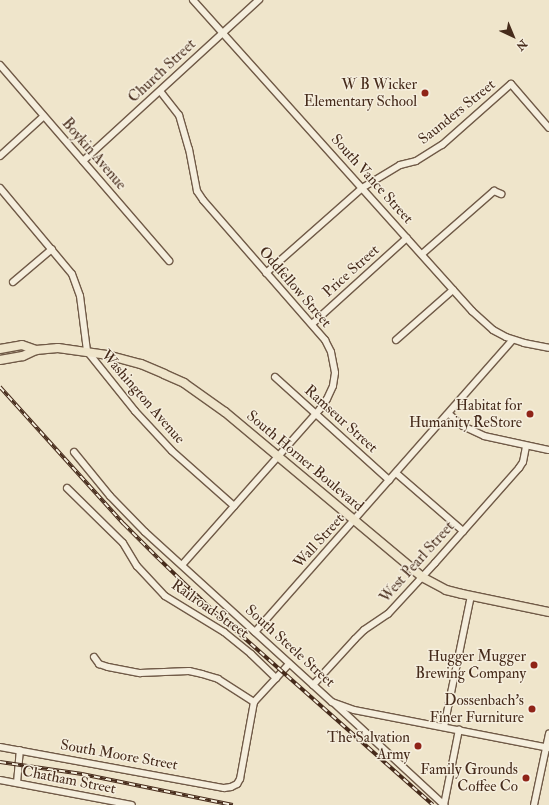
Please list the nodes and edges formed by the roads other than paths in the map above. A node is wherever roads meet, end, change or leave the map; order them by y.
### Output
1 (193, 0) edge
2 (259, 0) edge
3 (223, 32) junction
4 (0, 65) edge
5 (160, 91) junction
6 (44, 116) junction
7 (549, 128) edge
8 (0, 156) edge
9 (83, 160) junction
10 (0, 188) edge
11 (362, 188) junction
12 (501, 194) dead end
13 (407, 238) junction
14 (52, 249) junction
15 (422, 254) junction
16 (169, 261) dead end
17 (266, 273) junction
18 (13, 282) dead end
19 (453, 290) junction
20 (312, 324) junction
21 (396, 340) dead end
22 (512, 340) junction
23 (549, 348) edge
24 (0, 349) edge
25 (36, 350) junction
26 (87, 351) junction
27 (0, 360) edge
28 (275, 377) dead end
29 (316, 414) junction
30 (449, 414) junction
31 (526, 446) junction
32 (549, 450) edge
33 (74, 452) dead end
34 (279, 457) junction
35 (396, 473) junction
36 (390, 480) junction
37 (67, 488) dead end
38 (234, 506) junction
39 (354, 520) junction
40 (463, 531) junction
41 (182, 565) junction
42 (422, 577) junction
43 (471, 596) junction
44 (549, 612) edge
45 (255, 632) junction
46 (94, 657) dead end
47 (289, 664) junction
48 (276, 678) junction
49 (313, 685) junction
50 (254, 702) junction
51 (332, 702) junction
52 (444, 727) junction
53 (459, 729) junction
54 (549, 734) edge
55 (0, 747) edge
56 (548, 748) edge
57 (20, 750) junction
58 (0, 780) edge
59 (17, 783) junction
60 (132, 805) edge
61 (444, 805) edge
62 (534, 805) edge

1 - 3 street, South Vance Street
2 - 3 street, Church Street
3 - 5 street, Church Street
3 - 11 street, South Vance Street
4 - 6 street, Boykin Avenue
5 - 9 street, Church Street
5 - 17 street, Oddfellow Street
6 - 8 street
6 - 9 street, Boykin Avenue
7 - 11 street, Saunders Street
9 - 16 street, Boykin Avenue
10 - 14 street, Washington Avenue
11 - 13 street, South Vance Street
11 - 17 street, Saunders Street
12 - 15 street
13 - 15 street, South Vance Street
13 - 20 street, Price Street
14 - 18 street
14 - 26 street, Washington Avenue
15 - 19 street, South Vance Street
17 - 20 street, Oddfellow Street
19 - 21 street
19 - 22 street, South Vance Street
20 - 29 street, Oddfellow Street
22 - 23 street, South Vance Street
22 - 30 street, Wall Street
24 - 25 main road, South Horner Boulevard
25 - 26 main road, South Horner Boulevard
25 - 27 main road, South Horner Boulevard
26 - 34 main road, South Horner Boulevard
26 - 38 street, Washington Avenue
28 - 29 street, Ramseur Street
29 - 34 street, Oddfellow Street
29 - 36 street, Ramseur Street
30 - 31 street
30 - 35 street, Wall Street
31 - 32 street
31 - 40 street, West Pearl Street
33 - 41 street, South Steele Street
34 - 38 street, Oddfellow Street
34 - 39 main road, South Horner Boulevard
35 - 36 street, Wall Street
35 - 40 street
36 - 39 street, Wall Street
37 - 48 street, Railroad Street
38 - 41 street, Oddfellow Street
39 - 42 main road, South Horner Boulevard
39 - 45 street, Wall Street
40 - 42 street, West Pearl Street
41 - 45 street, South Steele Street
42 - 43 main road, South Horner Boulevard
42 - 49 street, West Pearl Street
43 - 44 main road, South Horner Boulevard
43 - 52 street
45 - 47 street, South Steele Street
46 - 50 street
47 - 48 street
47 - 49 street, South Steele Street
48 - 50 street
49 - 51 street, South Steele Street
50 - 57 street, South Moore Street
51 - 52 street, South Steele Street
51 - 61 street
52 - 53 street, South Steele Street
53 - 56 street, South Steele Street
53 - 61 street
54 - 56 street
55 - 57 street, South Moore Street
56 - 62 street
57 - 59 street
58 - 59 street, Chatham Street
59 - 60 street, Chatham Street

